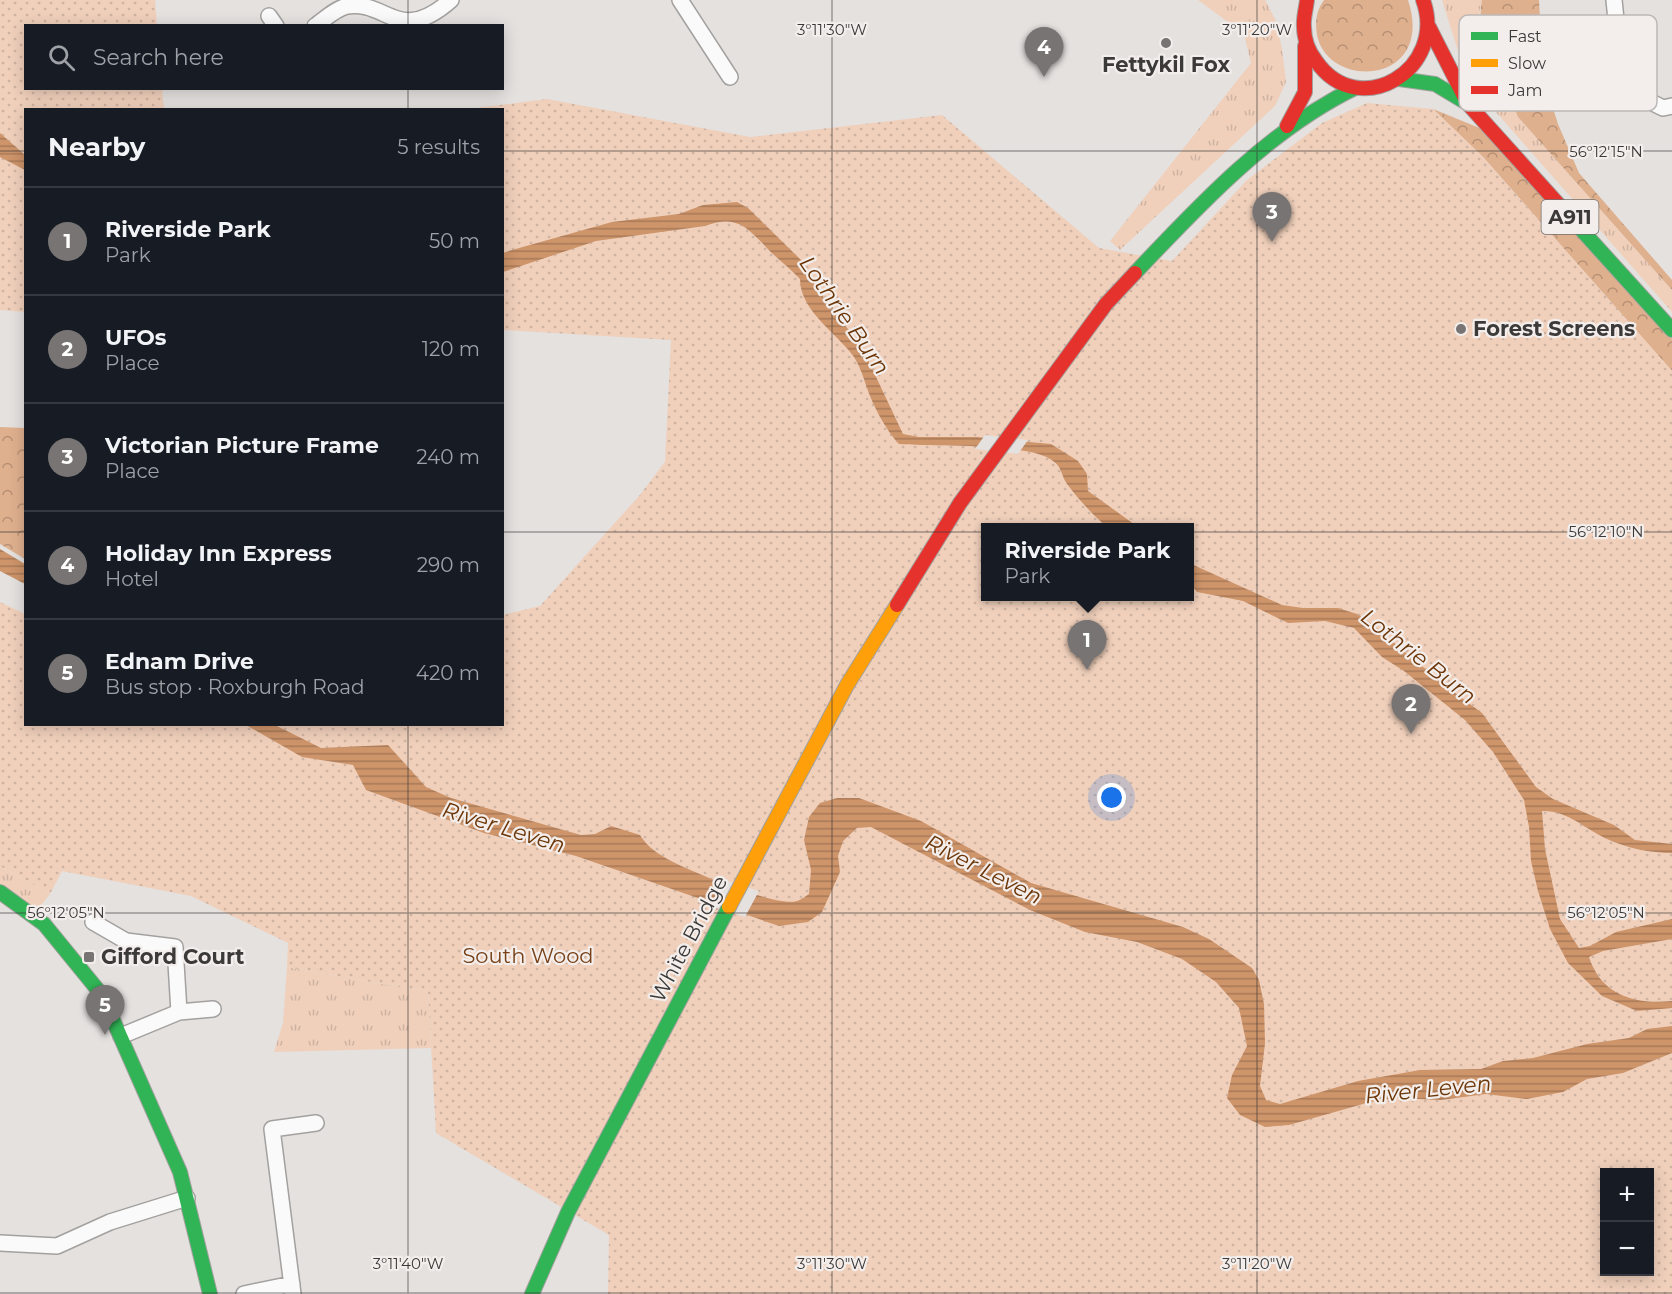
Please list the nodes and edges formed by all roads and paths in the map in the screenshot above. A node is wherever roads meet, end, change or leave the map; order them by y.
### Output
1 (451, 0) edge
2 (680, 0) edge
3 (1293, 0) edge
4 (1307, 0) edge
5 (1423, 0) edge
6 (1614, 0) edge
7 (1616, 15) edge
8 (1302, 19) junction
9 (318, 24) edge
10 (1429, 27) junction
11 (1305, 46) junction
12 (730, 77) dead end
13 (1399, 79) junction
14 (1459, 86) edge
15 (1355, 88) junction
16 (1459, 99) edge
17 (1657, 105) edge
18 (1672, 106) edge
19 (1474, 111) edge
20 (1284, 132) junction
21 (1672, 330) edge
22 (2, 897) edge
23 (93, 922) dead end
24 (213, 1009) dead end
25 (179, 1012) junction
26 (121, 1036) junction
27 (316, 1123) dead end
28 (187, 1198) junction
29 (0, 1243) edge
30 (293, 1289) edge
31 (210, 1294) edge
32 (244, 1294) edge
33 (532, 1294) edge

1 - 9 street
2 - 12 street
3 - 8 main road, A911
4 - 8 main road, A911
5 - 10 main road, A911
6 - 7 street
8 - 11 main road, A911
10 - 13 main road, A911
10 - 14 main road, A911
11 - 15 main road, A911
11 - 20 main road
13 - 15 main road, A911
13 - 16 main road, A911
15 - 20 main road, White Bridge
17 - 18 street
19 - 21 main road, A911
20 - 33 main road, White Bridge
22 - 26 main road
23 - 25 street
24 - 25 street
25 - 26 street
26 - 28 main road
27 - 30 street
28 - 29 street
28 - 31 main road
30 - 32 street

